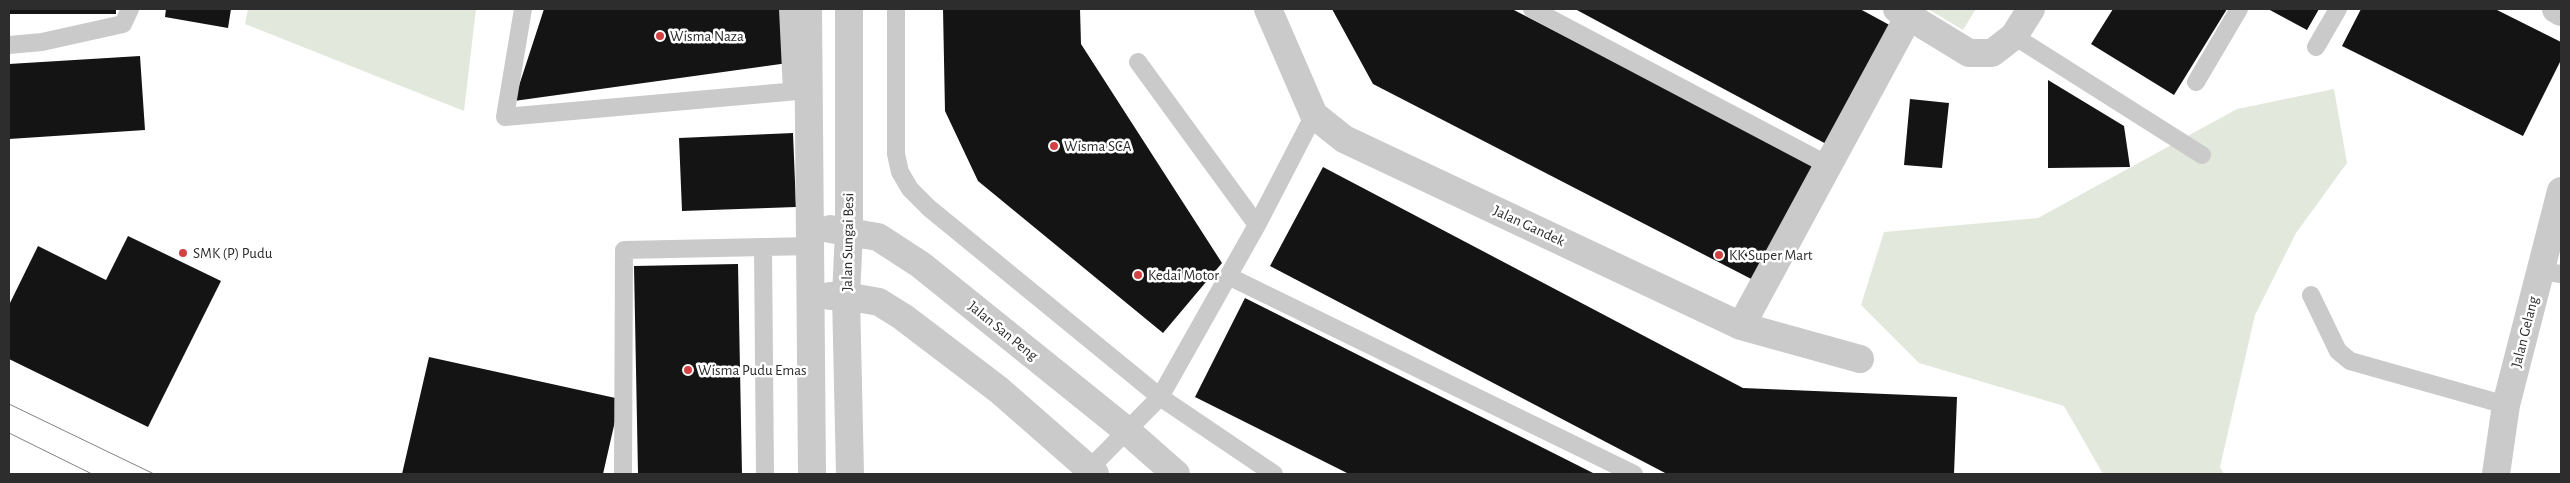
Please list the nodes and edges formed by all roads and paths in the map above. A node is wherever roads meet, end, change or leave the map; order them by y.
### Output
1 (130, 9) edge
2 (522, 9) edge
3 (788, 9) edge
4 (808, 9) edge
5 (849, 9) edge
6 (896, 9) edge
7 (1268, 9) edge
8 (1532, 9) edge
9 (2031, 9) edge
10 (2239, 9) edge
11 (2338, 9) edge
12 (2556, 9) edge
13 (1903, 12) edge
14 (2561, 12) edge
15 (2014, 36) junction
16 (9, 45) edge
17 (2316, 47) dead end
18 (1138, 62) dead end
19 (2196, 82) dead end
20 (800, 90) junction
21 (1314, 115) junction
22 (2202, 155) dead end
23 (1828, 165) junction
24 (2561, 191) edge
25 (1257, 225) junction
26 (849, 231) junction
27 (811, 237) junction
28 (762, 248) junction
29 (2551, 273) edge
30 (1228, 276) junction
31 (2311, 295) dead end
32 (811, 296) junction
33 (846, 296) junction
34 (1741, 326) junction
35 (1860, 359) dead end
36 (1160, 397) junction
37 (2506, 404) junction
38 (1126, 430) junction
39 (1092, 472) edge
40 (624, 474) edge
41 (765, 474) edge
42 (812, 474) edge
43 (850, 474) edge
44 (1176, 474) edge
45 (1274, 474) edge
46 (1634, 474) edge
47 (2496, 474) edge

1 - 16 lane
2 - 20 lane
3 - 20 lane
4 - 20 street
5 - 26 street, Jalan Sungai Besi
6 - 36 lane
7 - 21 street, Jalan Gandek
8 - 23 lane
9 - 15 street
10 - 19 lane
11 - 17 lane
12 - 14 street
13 - 15 street
13 - 23 street
15 - 22 lane
18 - 25 lane
20 - 27 street
21 - 25 lane
21 - 34 street, Jalan Gandek
23 - 34 street
24 - 29 street, Jalan Gelang
25 - 30 lane
26 - 27 street, Jalan San Peng
26 - 33 street, Jalan Sungai Besi
26 - 38 street, Jalan San Peng
27 - 28 lane
27 - 32 street
28 - 40 lane
28 - 41 lane
29 - 37 street, Jalan Gelang
30 - 36 lane
30 - 46 lane
31 - 37 lane
32 - 33 street
32 - 42 street
33 - 39 street
33 - 43 street, Jalan Sungai Besi
34 - 35 street, Jalan Gandek
36 - 38 lane
36 - 45 lane
37 - 47 street, Jalan Gelang
38 - 39 lane
38 - 44 street, Jalan San Peng

